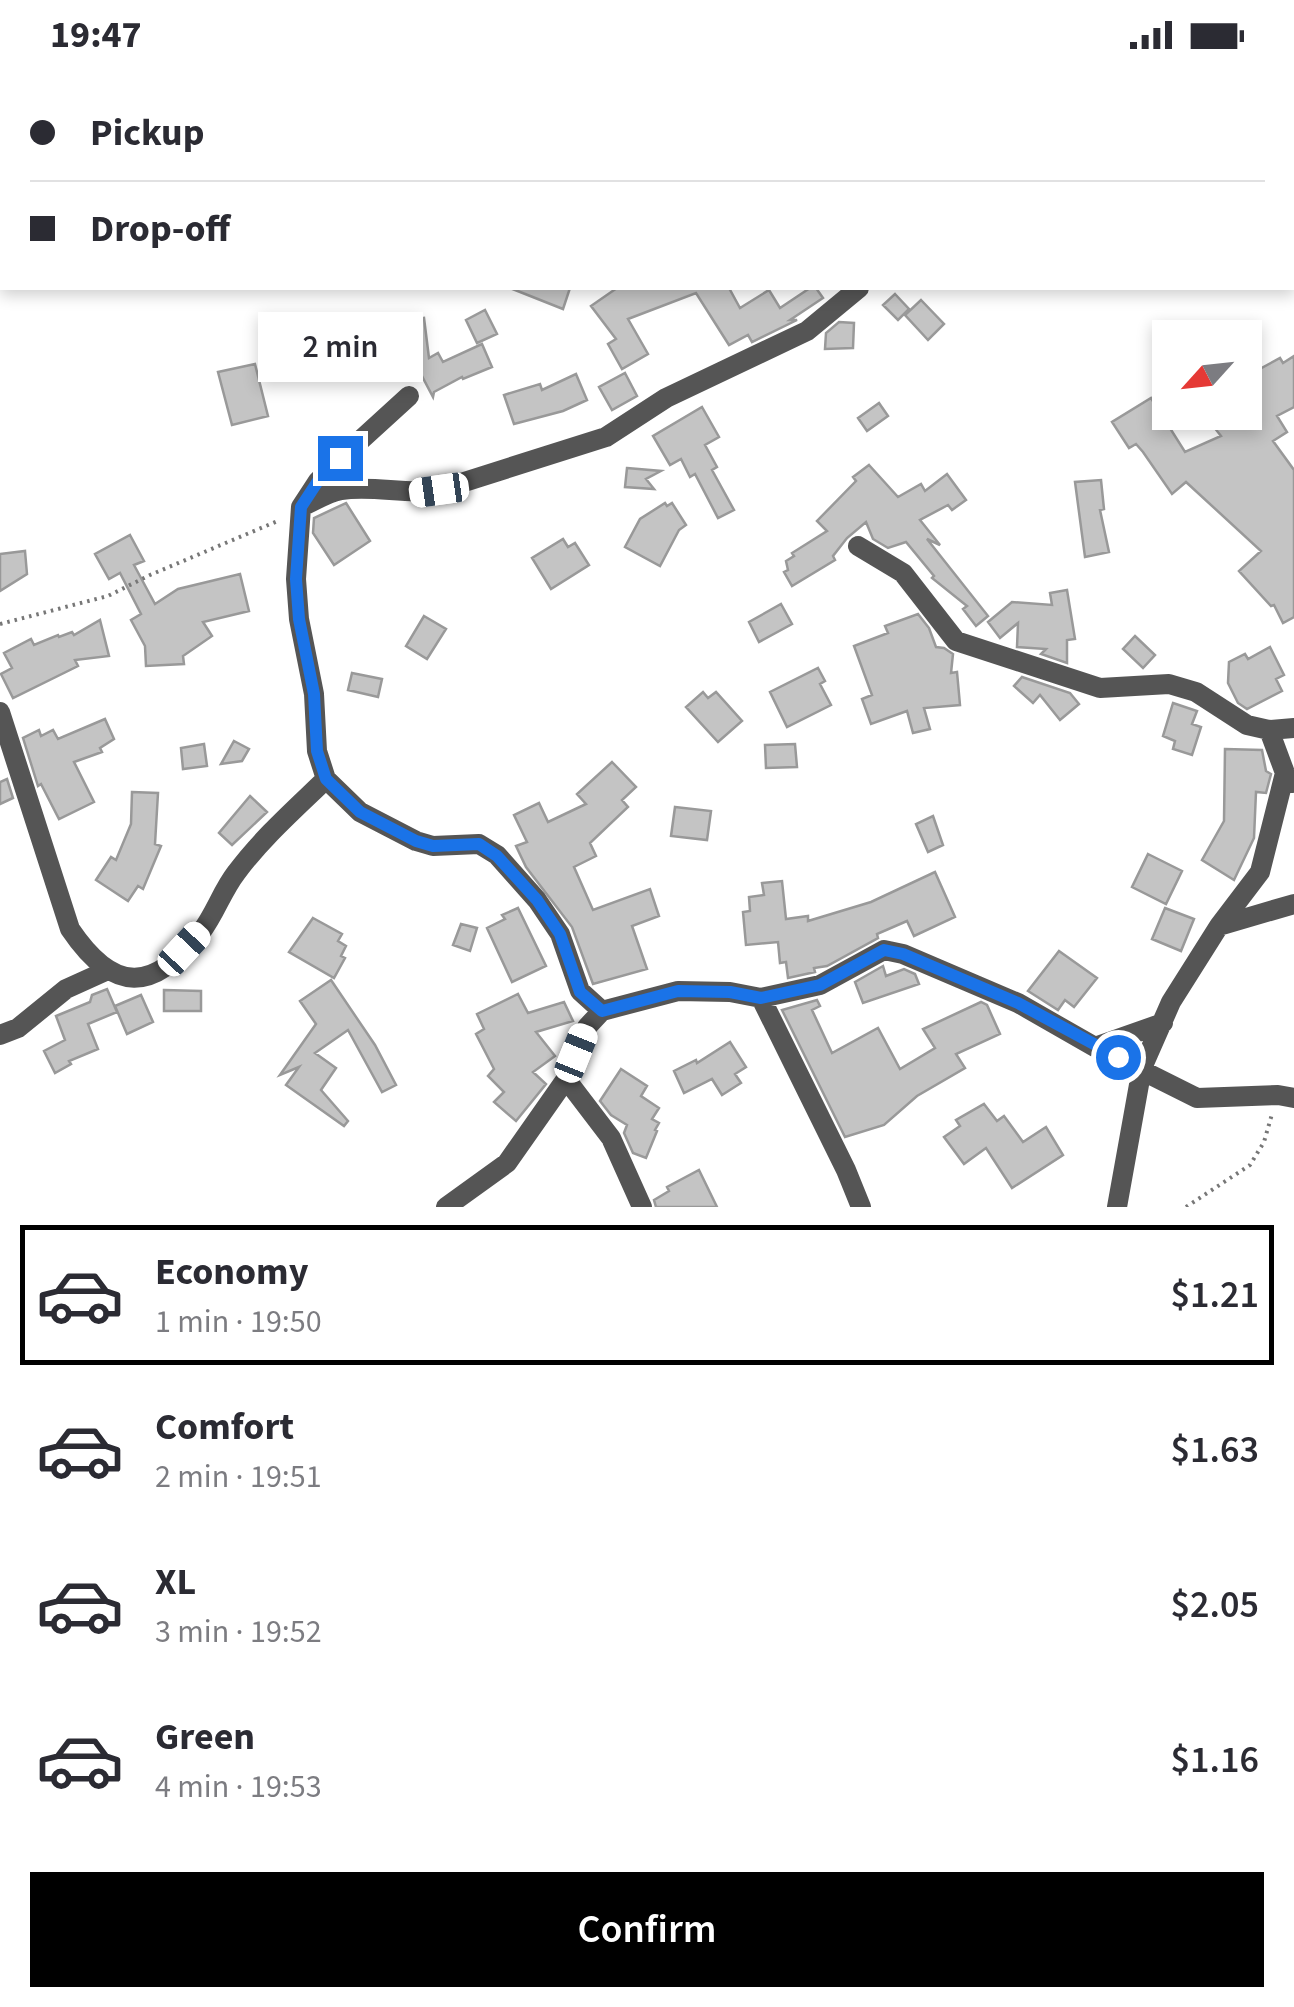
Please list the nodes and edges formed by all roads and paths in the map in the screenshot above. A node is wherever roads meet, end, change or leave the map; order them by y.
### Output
1 (857, 290) edge
2 (409, 396) dead end
3 (301, 507) junction
4 (858, 546) dead end
5 (0, 624) edge
6 (0, 712) edge
7 (1294, 728) edge
8 (1269, 730) junction
9 (326, 779) junction
10 (1289, 779) edge
11 (1294, 904) edge
12 (1218, 926) junction
13 (108, 970) junction
14 (761, 998) junction
15 (602, 1011) junction
16 (1164, 1023) junction
17 (0, 1036) edge
18 (1095, 1046) junction
19 (1142, 1068) junction
20 (566, 1079) junction
21 (1286, 1096) edge
22 (446, 1207) edge
23 (642, 1207) edge
24 (861, 1207) edge
25 (1117, 1207) edge
26 (1186, 1207) edge

1 - 3 street
2 - 3 street
3 - 5 path
3 - 9 street
4 - 8 street
6 - 13 street
7 - 8 street
8 - 10 street
9 - 13 street
9 - 15 street
10 - 12 street
11 - 12 street
12 - 16 street
13 - 17 street
14 - 15 street
14 - 18 street
14 - 24 street
15 - 20 street
16 - 18 street
16 - 19 street
18 - 19 street
19 - 21 street
19 - 25 street
20 - 22 street
20 - 23 street
21 - 26 path

